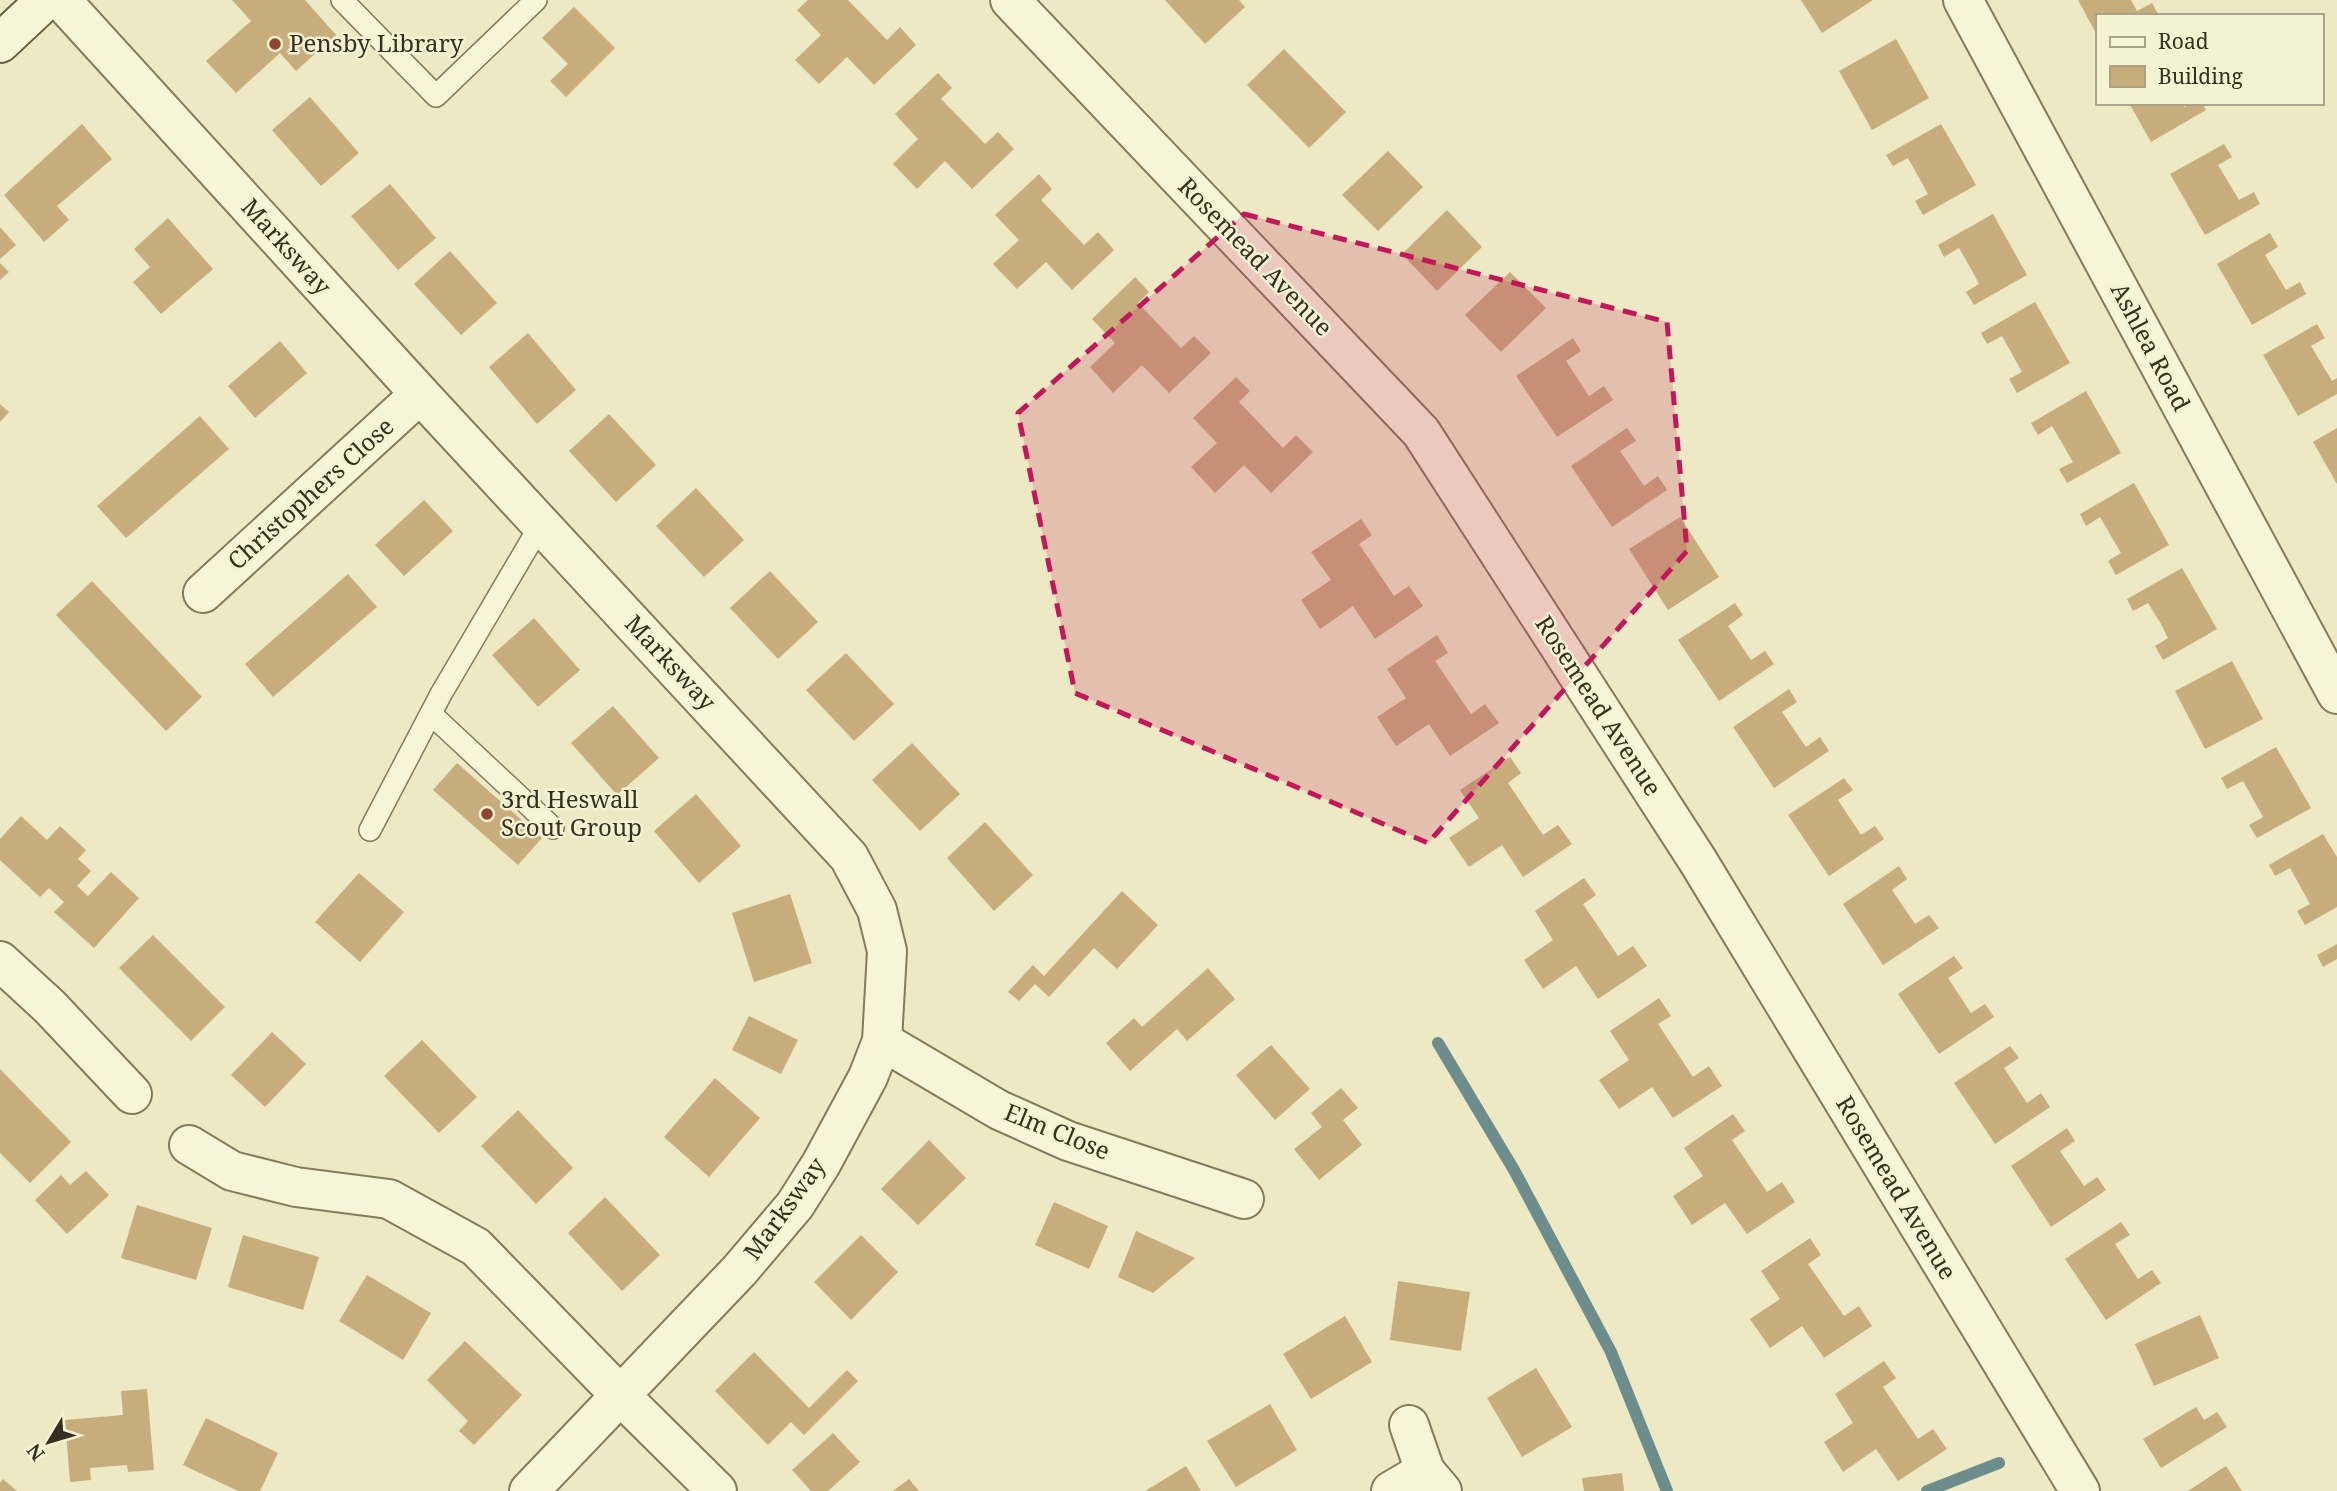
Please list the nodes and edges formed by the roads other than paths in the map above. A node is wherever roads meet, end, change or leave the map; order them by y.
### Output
1 (46, 0) edge
2 (61, 0) edge
3 (342, 0) edge
4 (536, 0) edge
5 (1010, 0) edge
6 (1963, 0) edge
7 (0, 43) edge
8 (420, 394) junction
9 (541, 524) junction
10 (203, 593) dead end
11 (2337, 694) edge
12 (431, 713) junction
13 (553, 828) dead end
14 (370, 830) dead end
15 (0, 961) edge
16 (882, 1041) junction
17 (132, 1094) dead end
18 (189, 1145) dead end
19 (1244, 1199) dead end
20 (621, 1396) junction
21 (1409, 1425) dead end
22 (1434, 1481) edge
23 (529, 1491) edge
24 (717, 1491) edge
25 (1391, 1491) edge
26 (2080, 1491) edge

1 - 7 street
2 - 8 street, Marksway
3 - 4 lane
5 - 26 street, Rosemead Avenue
6 - 11 street, Ashlea Road
8 - 9 street, Marksway
8 - 10 street, Christophers Close
9 - 12 lane
9 - 16 street, Marksway
12 - 13 lane
12 - 14 lane
15 - 17 street
16 - 19 street, Elm Close
16 - 20 street, Marksway
18 - 20 street
20 - 23 street, Marksway
20 - 24 street
21 - 22 street
22 - 25 street

